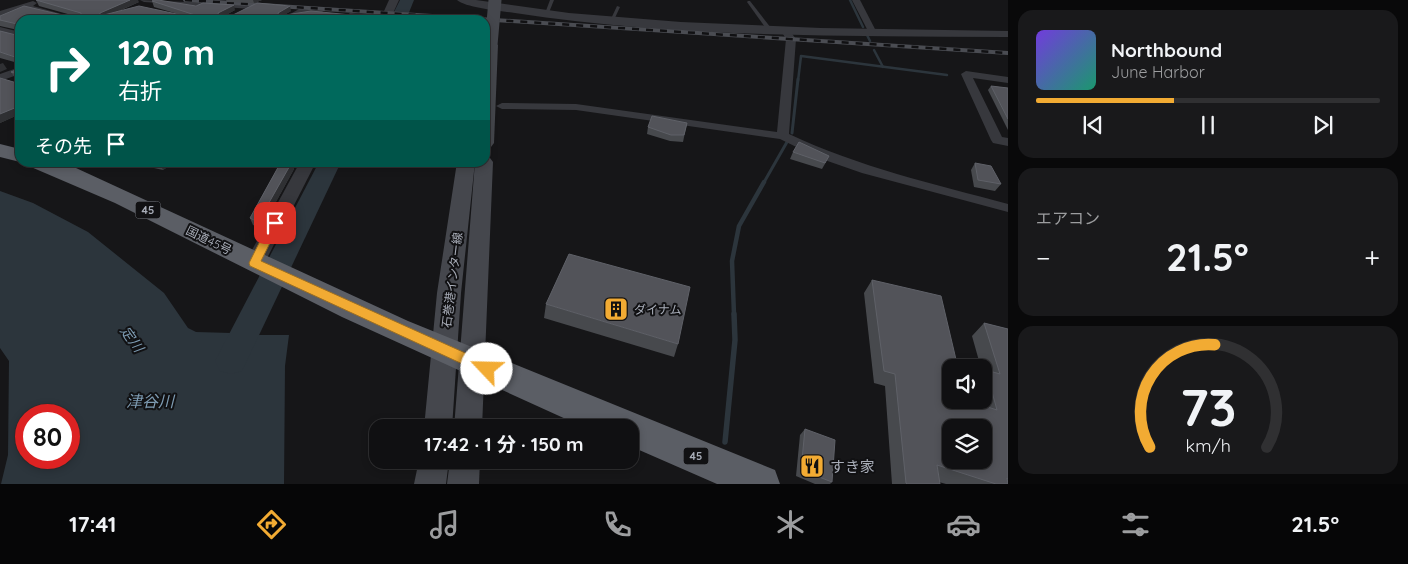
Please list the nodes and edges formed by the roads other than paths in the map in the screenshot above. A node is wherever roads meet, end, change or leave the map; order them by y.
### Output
1 (42, 0) edge
2 (144, 0) edge
3 (394, 0) edge
4 (462, 0) edge
5 (485, 0) edge
6 (495, 0) edge
7 (552, 0) edge
8 (856, 0) edge
9 (156, 1) edge
10 (749, 2) dead end
11 (24, 6) junction
12 (618, 7) dead end
13 (148, 10) edge
14 (0, 14) edge
15 (59, 15) edge
16 (236, 15) edge
17 (293, 15) edge
18 (333, 15) edge
19 (387, 15) edge
20 (484, 15) edge
21 (546, 15) junction
22 (612, 20) junction
23 (769, 29) junction
24 (784, 29) junction
25 (0, 30) edge
26 (872, 31) junction
27 (15, 34) edge
28 (1008, 34) edge
29 (490, 61) edge
30 (7, 64) dead end
31 (15, 67) edge
32 (15, 71) edge
33 (1008, 80) edge
34 (13, 83) edge
35 (502, 106) dead end
36 (783, 136) junction
37 (1008, 142) edge
38 (0, 150) edge
39 (15, 154) edge
40 (51, 167) edge
41 (306, 167) edge
42 (465, 167) edge
43 (483, 167) edge
44 (1008, 208) edge
45 (269, 270) junction
46 (458, 356) junction
47 (440, 419) edge
48 (467, 419) edge
49 (605, 419) edge
50 (639, 433) edge
51 (432, 469) edge
52 (464, 469) edge
53 (430, 484) edge
54 (463, 484) edge
55 (761, 484) edge

1 - 11 street
2 - 9 street
3 - 19 street
4 - 21 street
5 - 20 main road
6 - 29 main road, bridge
7 - 21 lane
8 - 26 street
9 - 13 street
9 - 16 street
10 - 23 lane
11 - 14 street
11 - 15 street
12 - 22 lane
17 - 18 street
21 - 22 street
22 - 23 street
23 - 24 street
24 - 26 street
24 - 36 street
25 - 27 street
26 - 28 street
30 - 31 street
32 - 34 street
33 - 37 street
35 - 36 street
36 - 44 street
38 - 39 highway
40 - 45 highway, 国道45号 / 45
41 - 45 street
42 - 46 main road, 石巻港インター線
43 - 46 main road, 石巻港インター線
45 - 46 highway, 国道45号 / 45
46 - 47 main road, 石巻港インター線
46 - 48 main road, 石巻港インター線
46 - 49 highway, 国道45号 / 45
50 - 55 highway, 45
51 - 53 main road
52 - 54 main road

